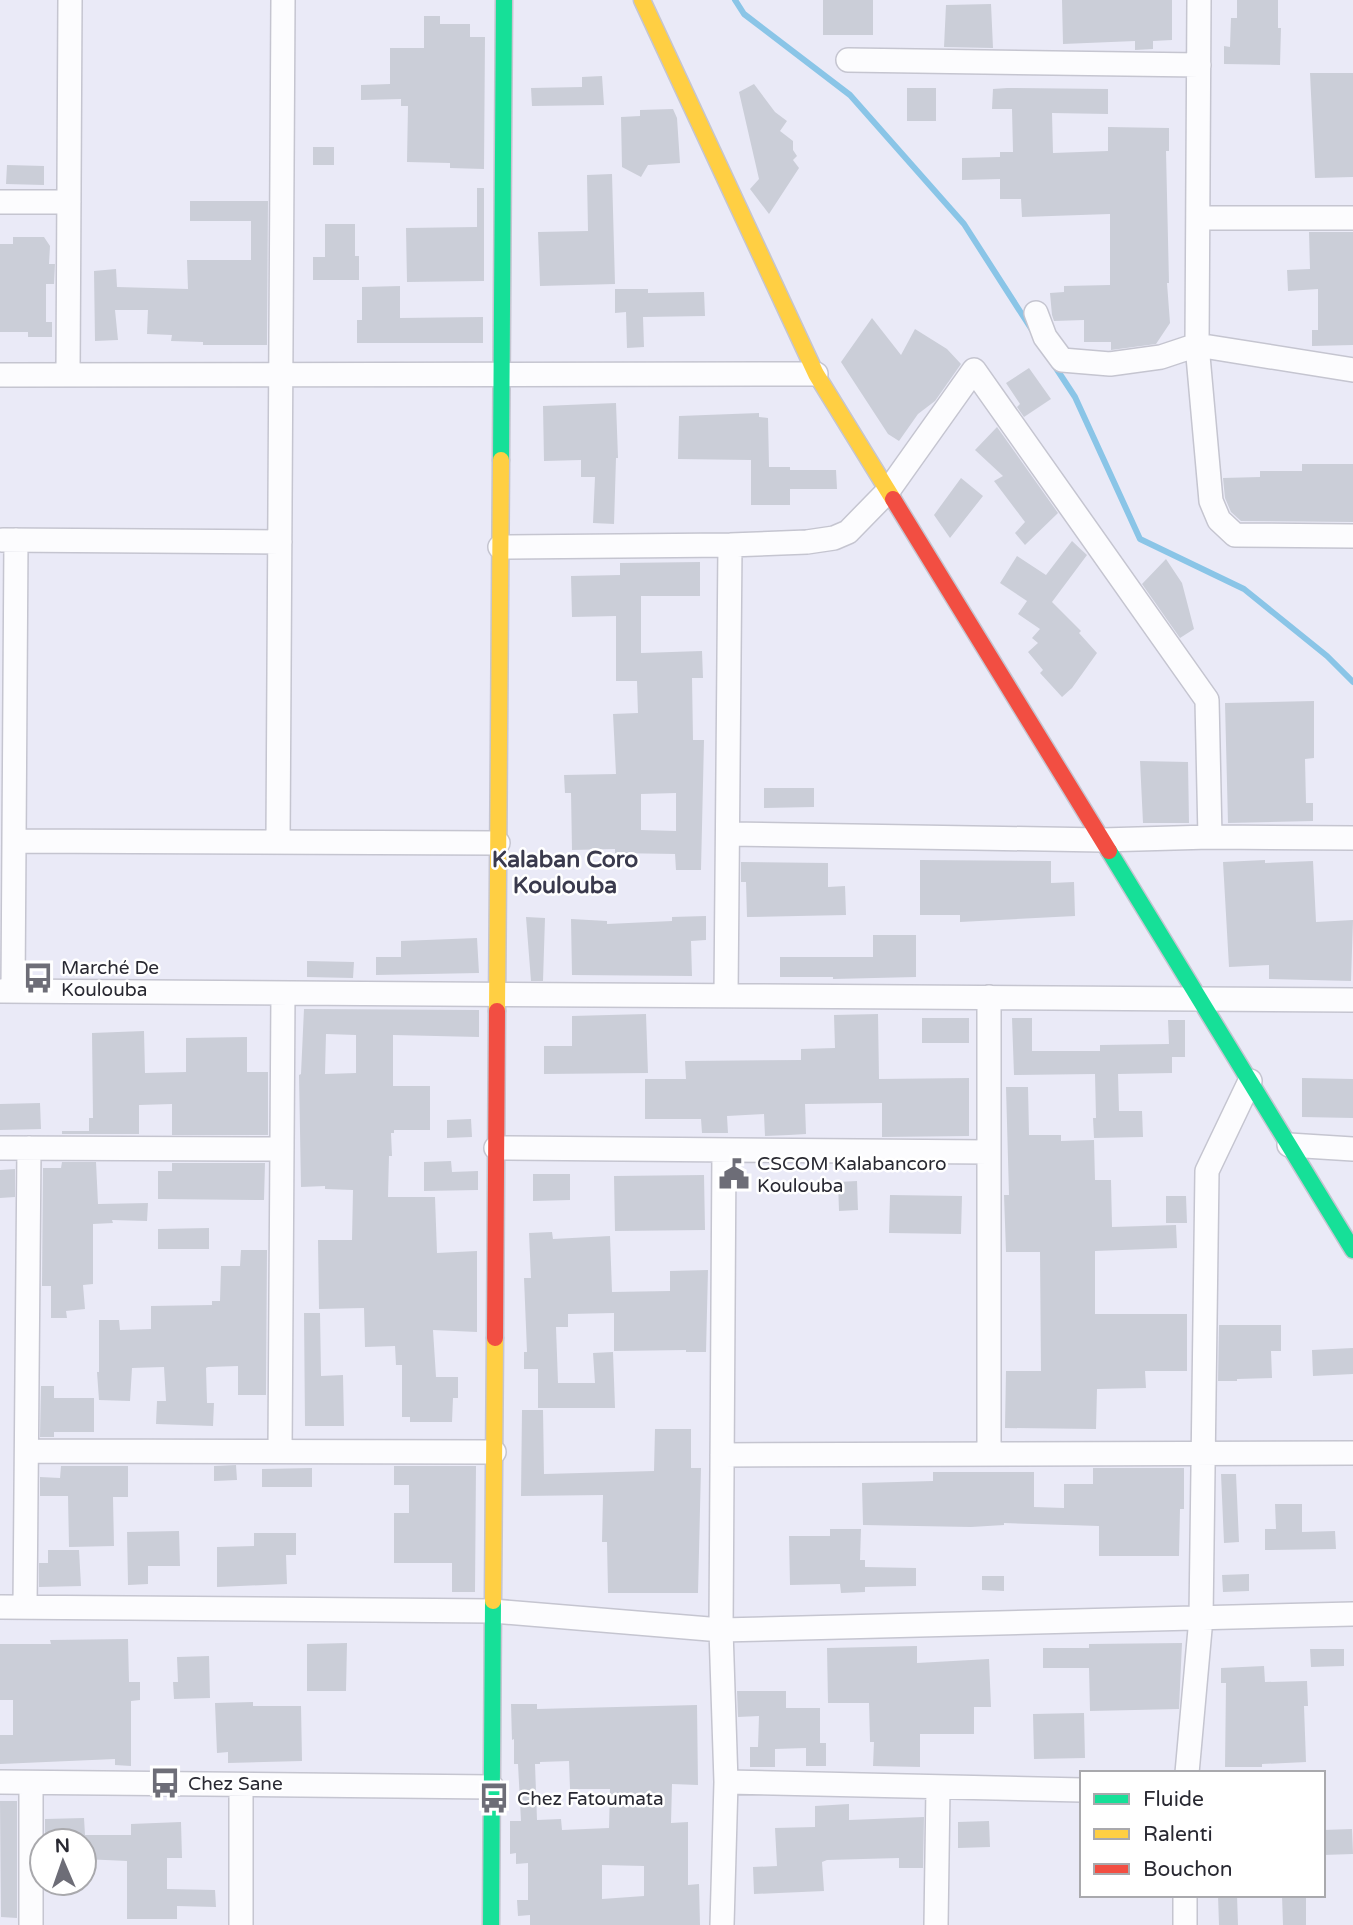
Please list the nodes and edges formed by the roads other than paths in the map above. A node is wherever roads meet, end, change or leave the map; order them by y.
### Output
1 (70, 0) edge
2 (283, 0) edge
3 (504, 0) edge
4 (642, 0) edge
5 (1199, 0) edge
6 (848, 60) dead end
7 (1199, 65) junction
8 (0, 202) edge
9 (69, 202) junction
10 (1198, 218) junction
11 (1353, 218) edge
12 (1036, 313) dead end
13 (1197, 345) junction
14 (1353, 370) edge
15 (501, 374) junction
16 (816, 374) junction
17 (68, 375) junction
18 (281, 375) junction
19 (0, 376) edge
20 (888, 491) junction
21 (1353, 536) edge
22 (8, 540) edge
23 (280, 542) junction
24 (730, 545) junction
25 (500, 547) junction
26 (728, 834) junction
27 (1209, 837) junction
28 (1353, 838) edge
29 (1102, 840) junction
30 (14, 841) junction
31 (278, 842) junction
32 (498, 843) junction
33 (6, 991) edge
34 (283, 993) junction
35 (497, 994) junction
36 (726, 995) junction
37 (989, 997) junction
38 (1200, 1000) junction
39 (1353, 1000) edge
40 (1250, 1081) junction
41 (1289, 1145) junction
42 (0, 1148) edge
43 (29, 1148) junction
44 (496, 1148) junction
45 (282, 1149) junction
46 (1353, 1149) edge
47 (724, 1150) junction
48 (989, 1152) junction
49 (1353, 1250) edge
50 (27, 1451) junction
51 (280, 1451) junction
52 (494, 1452) junction
53 (1353, 1453) edge
54 (989, 1454) junction
55 (1203, 1454) junction
56 (722, 1455) junction
57 (0, 1607) edge
58 (25, 1607) junction
59 (493, 1611) junction
60 (1353, 1614) edge
61 (1201, 1618) junction
62 (721, 1630) junction
63 (1187, 1771) edge
64 (0, 1782) edge
65 (726, 1782) junction
66 (31, 1783) junction
67 (241, 1785) junction
68 (492, 1787) junction
69 (937, 1788) junction
70 (1080, 1790) edge
71 (1185, 1897) edge
72 (31, 1925) edge
73 (241, 1925) edge
74 (491, 1925) edge
75 (722, 1925) edge
76 (936, 1925) edge
77 (1185, 1925) edge

1 - 9 street
2 - 18 street
3 - 15 street
4 - 16 street
5 - 7 street
6 - 7 street
7 - 10 street
8 - 9 street
9 - 17 street
10 - 11 street
10 - 13 street
12 - 13 street
13 - 14 street
13 - 21 street
15 - 16 street
15 - 18 street
15 - 25 street
16 - 20 street
17 - 18 street
17 - 19 street
18 - 23 street
20 - 24 street
20 - 27 street
20 - 29 street
22 - 23 street
22 - 30 street
23 - 31 street
24 - 25 street
24 - 26 street
25 - 32 street
26 - 29 street
26 - 36 street
27 - 28 street
27 - 29 street
29 - 38 street
30 - 31 street
30 - 33 street
31 - 32 street
32 - 35 street
33 - 34 street
34 - 35 street
34 - 45 street
35 - 36 street
35 - 44 street
36 - 37 street
37 - 38 street
37 - 48 street
38 - 39 street
38 - 40 street
40 - 41 street
40 - 55 street
41 - 46 street
41 - 49 street
42 - 43 street
43 - 45 street
43 - 50 street
44 - 47 street
44 - 52 street
45 - 51 street
47 - 48 street
47 - 56 street
48 - 54 street
50 - 51 street
50 - 58 street
51 - 52 street
52 - 59 street
53 - 55 street
54 - 55 street
54 - 56 street
55 - 61 street
56 - 62 street
57 - 58 street
58 - 59 street
59 - 62 street
59 - 68 street
60 - 61 street
61 - 62 street
61 - 63 street
62 - 65 street
64 - 66 street
65 - 69 street
65 - 75 street
66 - 67 street
66 - 72 street
67 - 68 street
67 - 73 street
68 - 74 street
69 - 70 street
69 - 76 street
71 - 77 street

